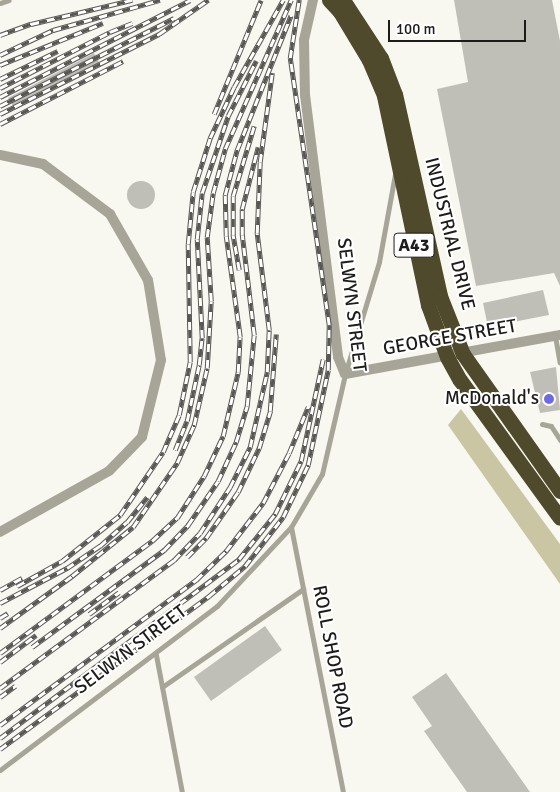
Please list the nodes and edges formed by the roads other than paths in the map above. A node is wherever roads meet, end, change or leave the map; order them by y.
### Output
1 (9, 0) edge
2 (313, 0) edge
3 (329, 0) edge
4 (0, 4) edge
5 (344, 6) edge
6 (398, 154) junction
7 (0, 155) edge
8 (558, 335) edge
9 (463, 354) junction
10 (447, 357) junction
11 (560, 363) edge
12 (345, 374) junction
13 (542, 424) dead end
14 (560, 440) edge
15 (560, 491) edge
16 (560, 518) edge
17 (291, 527) junction
18 (0, 532) edge
19 (303, 589) junction
20 (156, 655) junction
21 (162, 687) junction
22 (0, 770) edge
23 (182, 792) edge
24 (343, 792) edge

1 - 4 lane
2 - 12 street, SELWYN STREET
3 - 5 highway, INDUSTRIAL DRIVE / A43
5 - 6 highway, INDUSTRIAL DRIVE / A43
5 - 9 highway, INDUSTRIAL DRIVE / A43
6 - 10 highway, INDUSTRIAL DRIVE / A43
6 - 12 lane
7 - 18 street
8 - 9 street, GEORGE STREET
8 - 11 lane
9 - 10 street, GEORGE STREET
9 - 15 highway, INDUSTRIAL DRIVE / A43
10 - 12 street, GEORGE STREET
10 - 16 highway, INDUSTRIAL DRIVE / A43
12 - 17 lane, SELWYN STREET
13 - 14 lane
17 - 19 lane, ROLL SHOP ROAD
17 - 20 lane, SELWYN STREET
19 - 21 lane
19 - 24 lane, ROLL SHOP ROAD
20 - 21 lane
20 - 22 lane, SELWYN STREET
21 - 23 lane

